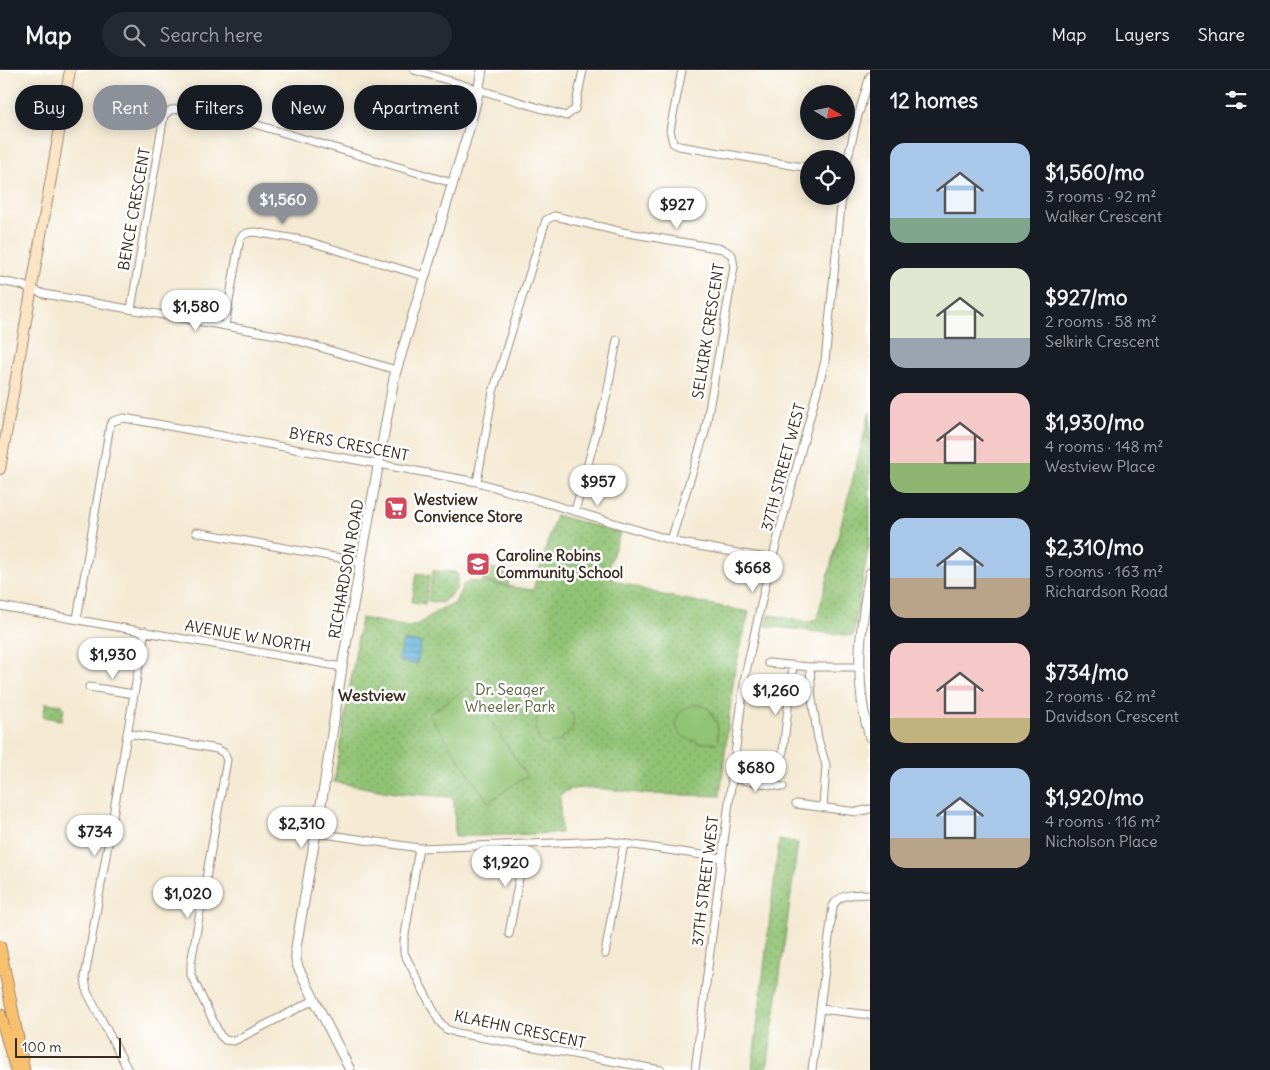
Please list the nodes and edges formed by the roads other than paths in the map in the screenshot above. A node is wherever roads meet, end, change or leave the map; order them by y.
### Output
1 (70, 70) edge
2 (414, 70) edge
3 (482, 70) edge
4 (583, 70) edge
5 (682, 70) edge
6 (870, 76) edge
7 (479, 90) junction
8 (850, 150) edge
9 (800, 166) edge
10 (452, 183) junction
11 (841, 205) edge
12 (424, 276) junction
13 (0, 281) edge
14 (32, 289) junction
15 (131, 309) junction
16 (225, 325) junction
17 (617, 340) dead end
18 (396, 370) junction
19 (378, 464) junction
20 (0, 469) edge
21 (477, 482) junction
22 (575, 511) junction
23 (196, 532) dead end
24 (671, 540) junction
25 (773, 560) junction
26 (362, 562) junction
27 (870, 573) edge
28 (0, 606) edge
29 (77, 620) junction
30 (145, 631) junction
31 (768, 663) dead end
32 (793, 665) junction
33 (342, 667) junction
34 (810, 667) junction
35 (859, 667) junction
36 (89, 687) dead end
37 (134, 694) junction
38 (127, 734) junction
39 (870, 737) edge
40 (781, 768) dead end
41 (731, 778) junction
42 (783, 787) dead end
43 (796, 804) dead end
44 (824, 807) junction
45 (870, 809) edge
46 (316, 833) junction
47 (624, 843) junction
48 (526, 845) junction
49 (419, 848) junction
50 (722, 858) junction
51 (870, 894) edge
52 (509, 934) dead end
53 (0, 947) edge
54 (605, 954) dead end
55 (314, 1000) junction
56 (821, 1009) junction
57 (0, 1014) edge
58 (870, 1015) edge
59 (16, 1070) edge
60 (24, 1070) edge
61 (128, 1070) edge
62 (350, 1070) edge
63 (660, 1070) edge
64 (695, 1070) edge
65 (812, 1070) edge

1 - 14 main road
2 - 7 street
3 - 7 street, RICHARDSON ROAD
4 - 7 street
5 - 9 street
6 - 8 street
7 - 10 street, RICHARDSON ROAD
10 - 12 street, RICHARDSON ROAD
10 - 15 street, BENCE CRESCENT
11 - 25 street, 37TH STREET WEST
12 - 16 street
12 - 18 street, RICHARDSON ROAD
13 - 14 street
14 - 15 street
14 - 20 main road
15 - 16 street
16 - 18 street
17 - 22 street
18 - 19 street, RICHARDSON ROAD
19 - 21 street, BYERS CRESCENT
19 - 26 street, RICHARDSON ROAD
19 - 29 street, BYERS CRESCENT
21 - 22 street, BYERS CRESCENT
21 - 24 street, SELKIRK CRESCENT
22 - 24 street, BYERS CRESCENT
23 - 26 street
24 - 25 street, BYERS CRESCENT
25 - 41 street, 37TH STREET WEST
26 - 33 street, RICHARDSON ROAD
27 - 35 street
28 - 29 street, AVENUE W NORTH
29 - 30 street, AVENUE W NORTH
30 - 33 street, AVENUE W NORTH
30 - 37 street
31 - 32 street
32 - 34 street
32 - 40 street
33 - 46 street, RICHARDSON ROAD
34 - 35 street
34 - 44 street
35 - 39 street
36 - 37 street
37 - 38 street
38 - 55 street
38 - 61 street
41 - 42 street
41 - 50 street, 37TH STREET WEST
43 - 44 street
44 - 45 street
46 - 49 street
46 - 55 street, RICHARDSON ROAD
47 - 48 street
47 - 50 street
47 - 54 street
48 - 49 street
48 - 52 street
49 - 63 street, KLAEHN CRESCENT
50 - 64 street, 37TH STREET WEST
51 - 56 street
53 - 60 highway
55 - 62 street, RICHARDSON ROAD
56 - 58 street
56 - 65 street
57 - 59 highway

